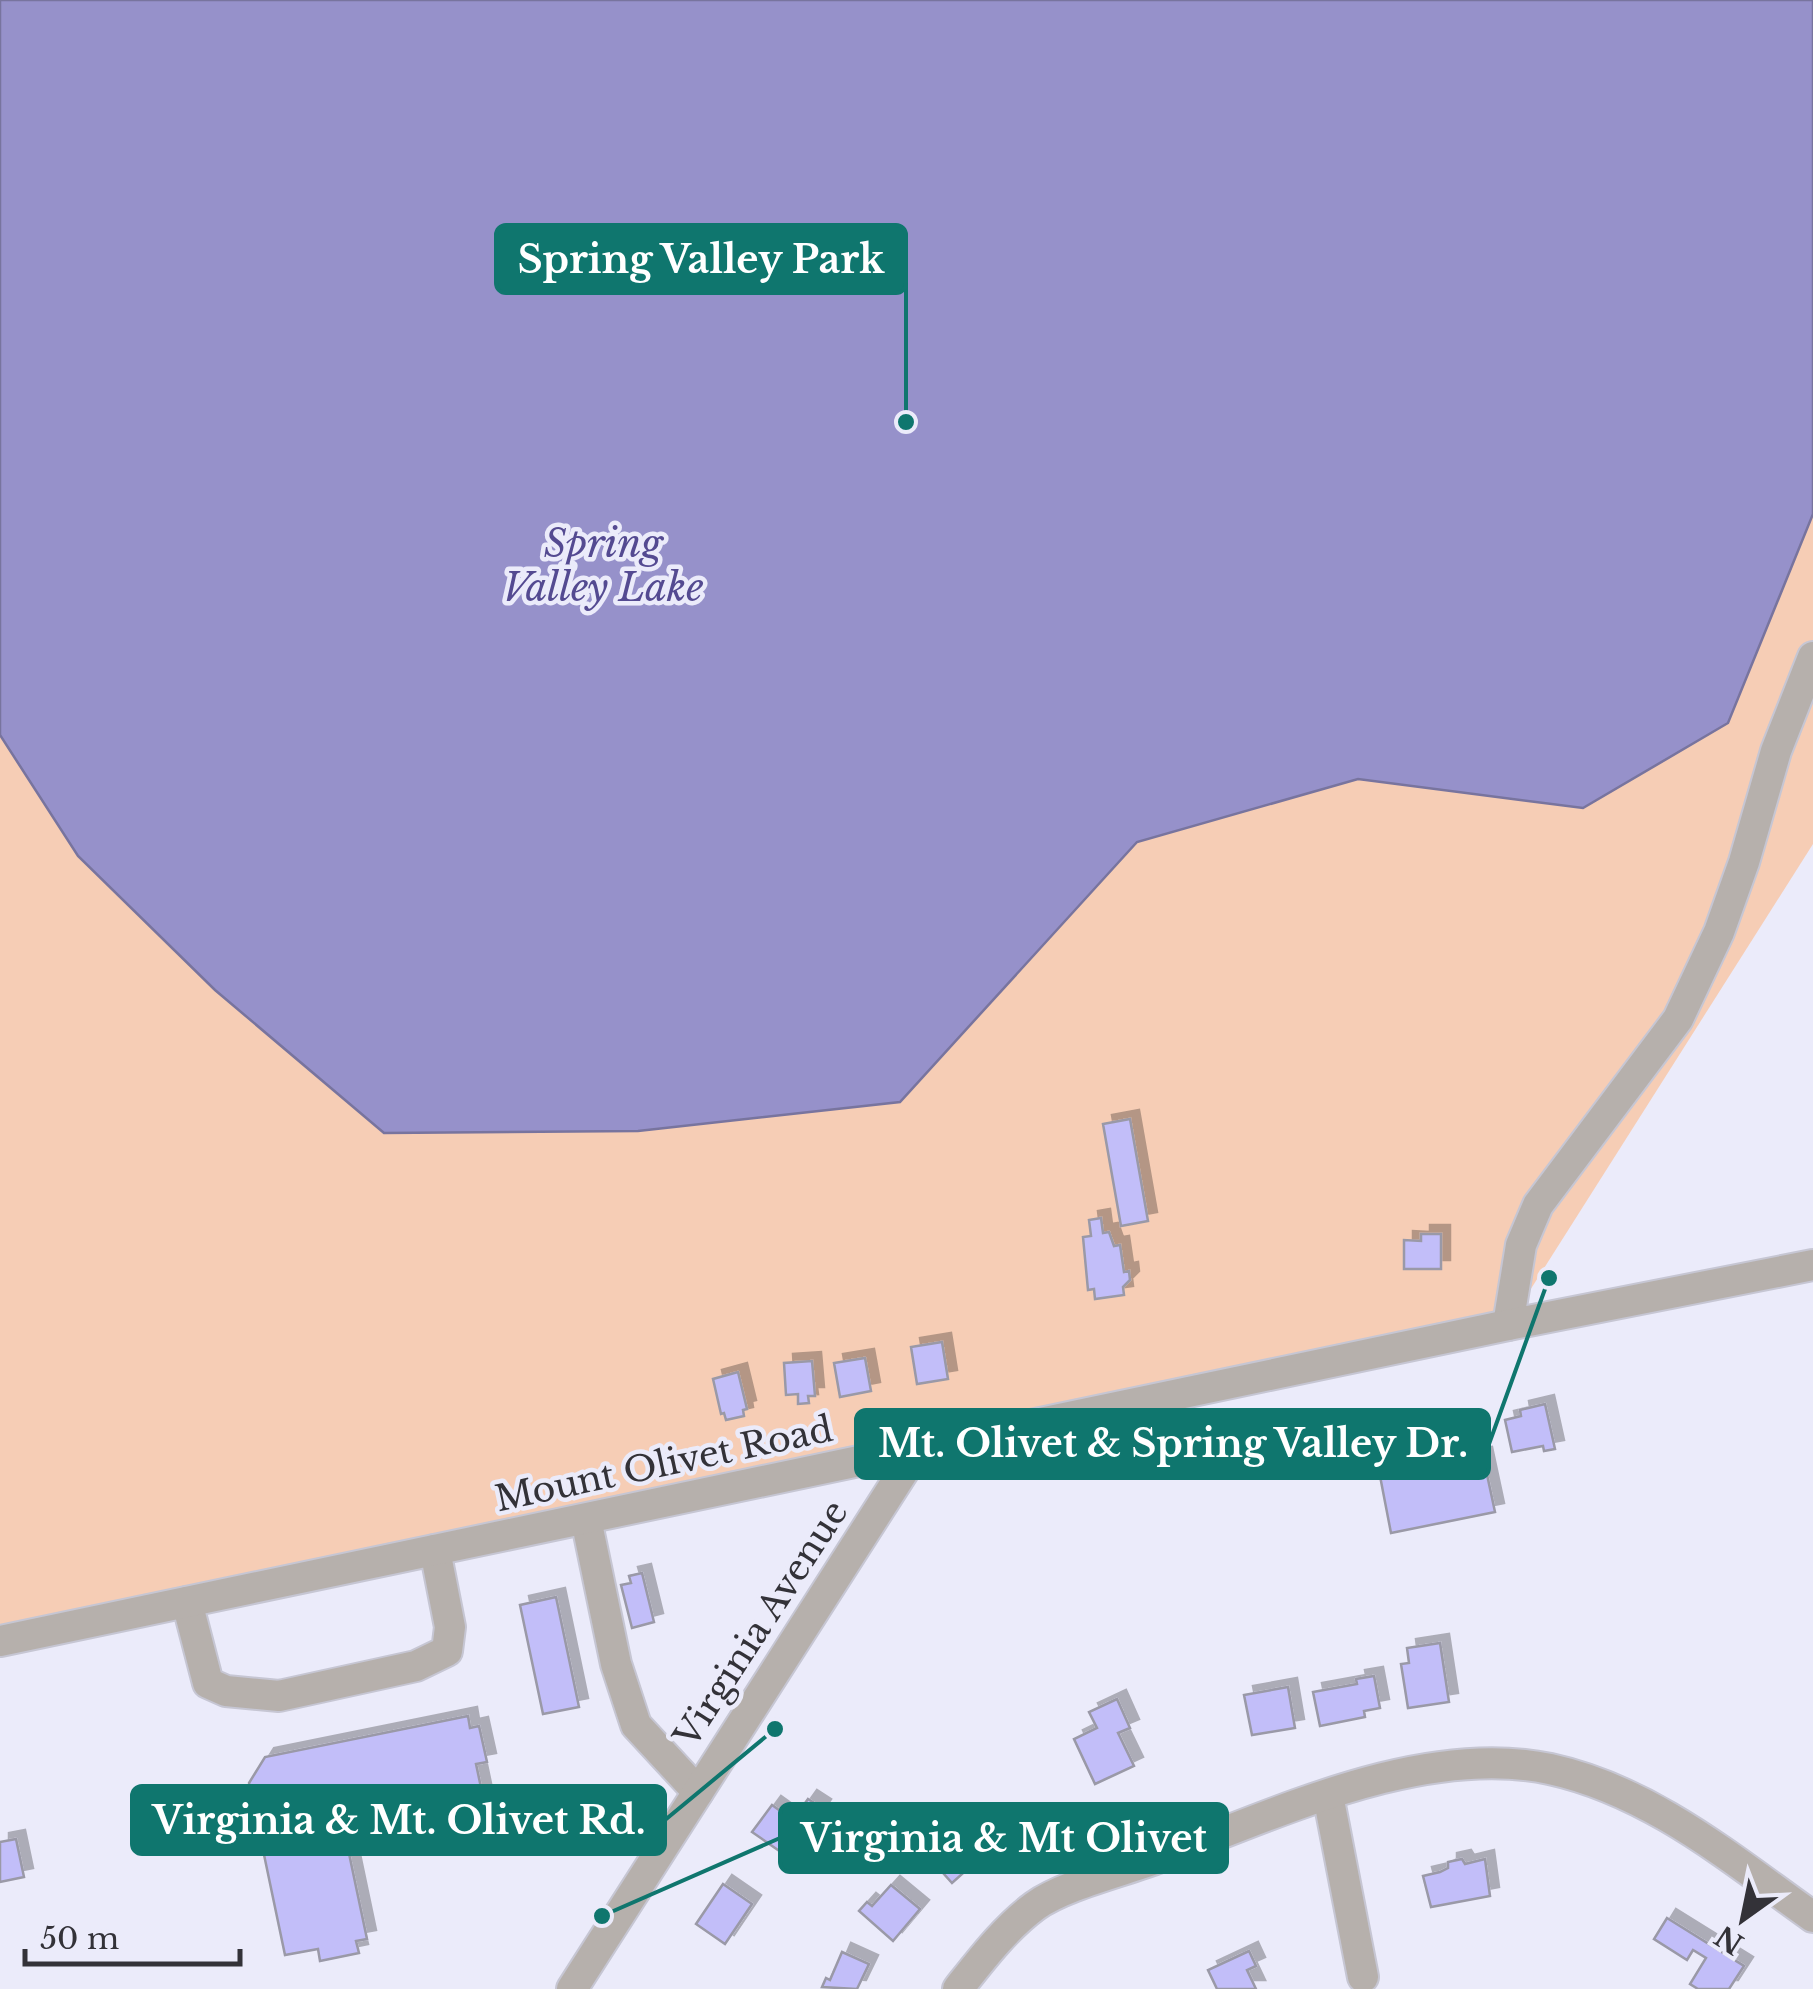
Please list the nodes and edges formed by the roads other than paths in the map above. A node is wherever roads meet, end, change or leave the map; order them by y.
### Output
1 (1813, 657) edge
2 (1813, 1266) edge
3 (1508, 1325) junction
4 (917, 1450) junction
5 (586, 1519) junction
6 (435, 1550) junction
7 (188, 1602) junction
8 (0, 1641) edge
9 (698, 1792) junction
10 (1328, 1795) junction
11 (1813, 1917) edge
12 (1363, 1977) dead end
13 (572, 1989) edge
14 (958, 1989) edge

1 - 3 street
2 - 3 street, Mount Olivet Road
3 - 4 street, Mount Olivet Road
4 - 5 street, Mount Olivet Road
4 - 9 street, Virginia Avenue
5 - 6 street, Mount Olivet Road
5 - 9 street
6 - 7 street, Mount Olivet Road
6 - 7 street
7 - 8 street, Mount Olivet Road
9 - 13 street, Virginia Avenue
10 - 11 street
10 - 12 street
10 - 14 street

